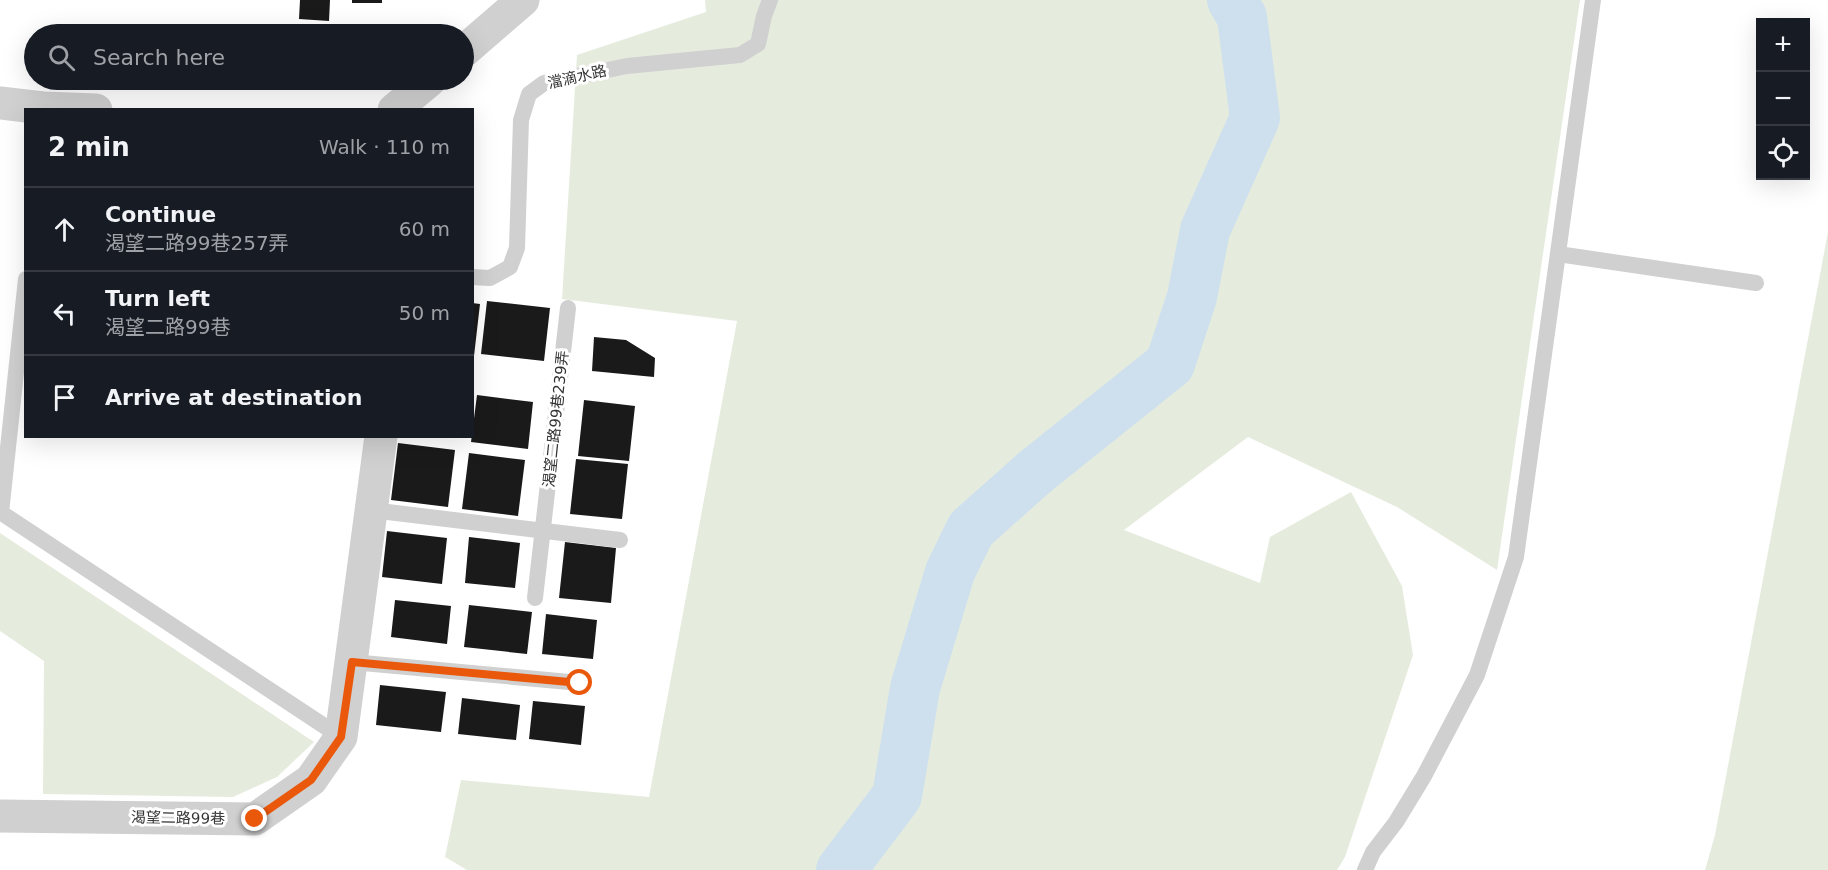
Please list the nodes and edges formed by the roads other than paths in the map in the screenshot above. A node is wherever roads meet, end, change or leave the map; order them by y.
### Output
1 (523, 0) edge
2 (770, 0) edge
3 (1593, 0) edge
4 (474, 42) edge
5 (418, 90) edge
6 (0, 103) edge
7 (36, 108) edge
8 (396, 108) edge
9 (1558, 254) junction
10 (474, 277) edge
11 (1756, 283) dead end
12 (24, 298) edge
13 (568, 308) dead end
14 (381, 438) edge
15 (371, 510) junction
16 (1, 512) edge
17 (543, 531) junction
18 (620, 540) dead end
19 (535, 598) dead end
20 (352, 662) junction
21 (580, 683) dead end
22 (341, 737) junction
23 (0, 816) edge
24 (1365, 870) edge

1 - 4 street
2 - 10 lane, 澢滴水路
3 - 9 lane
5 - 8 street
6 - 7 street
9 - 11 lane
9 - 24 lane
12 - 16 lane
13 - 17 lane, 渴望二路99巷239弄
14 - 15 street, 渴望二路99巷
15 - 17 lane
15 - 20 street, 渴望二路99巷
16 - 22 lane
17 - 18 lane
17 - 19 lane, 渴望二路99巷239弄
20 - 21 lane
20 - 22 street, 渴望二路99巷
22 - 23 street, 渴望二路99巷

